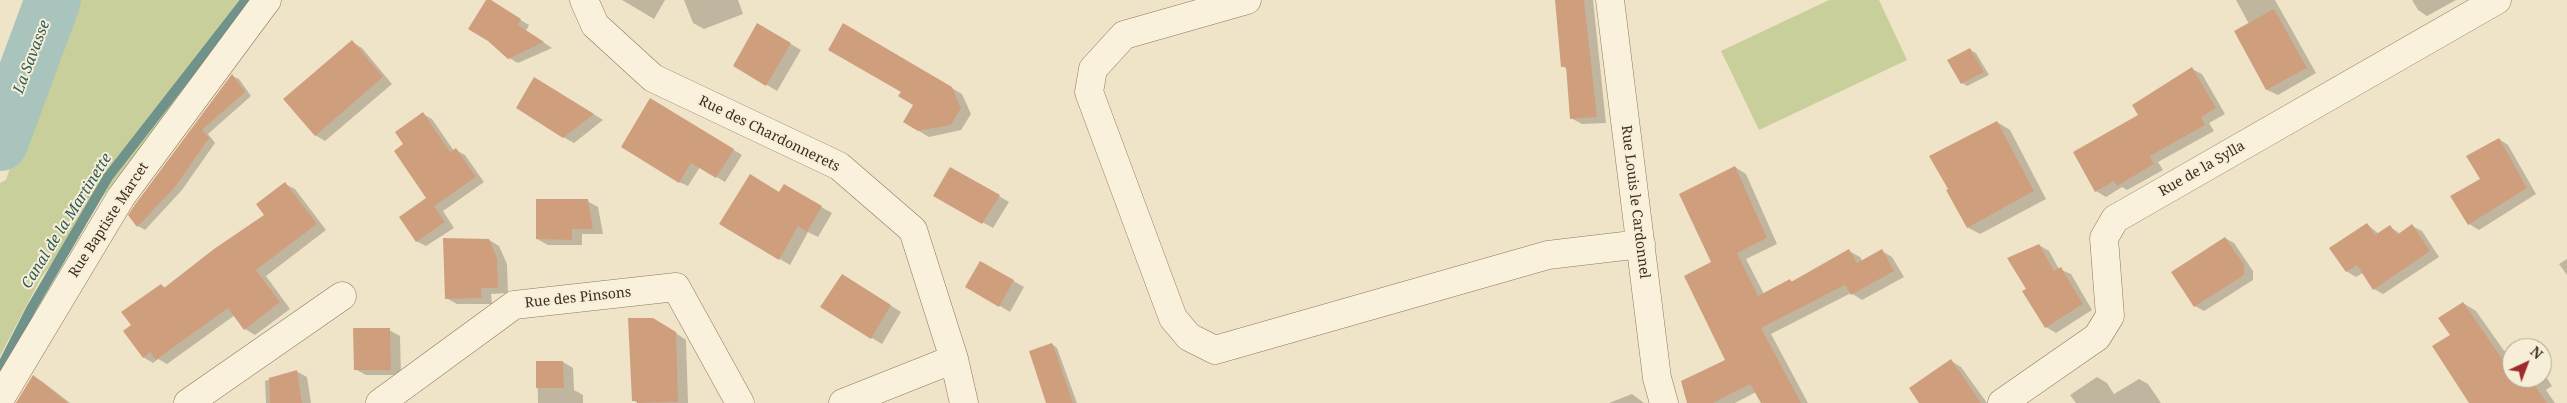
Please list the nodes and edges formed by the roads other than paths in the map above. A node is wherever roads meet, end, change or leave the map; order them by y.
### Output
1 (266, 0) edge
2 (584, 0) edge
3 (1247, 0) edge
4 (1610, 0) edge
5 (2497, 0) edge
6 (1641, 244) junction
7 (342, 296) dead end
8 (954, 359) junction
9 (0, 399) edge
10 (188, 403) edge
11 (380, 403) edge
12 (740, 403) edge
13 (843, 403) edge
14 (964, 403) edge
15 (1664, 403) edge
16 (2002, 403) edge

1 - 9 street, Rue Baptiste Marcet
2 - 8 street, Rue des Chardonnerets
3 - 6 street
4 - 6 street, Rue Louis le Cardonnel
5 - 16 street, Rue de la Sylla
6 - 15 street, Rue Louis le Cardonnel
7 - 10 street
8 - 13 street
8 - 14 street, Rue des Chardonnerets
11 - 12 street, Rue des Pinsons

